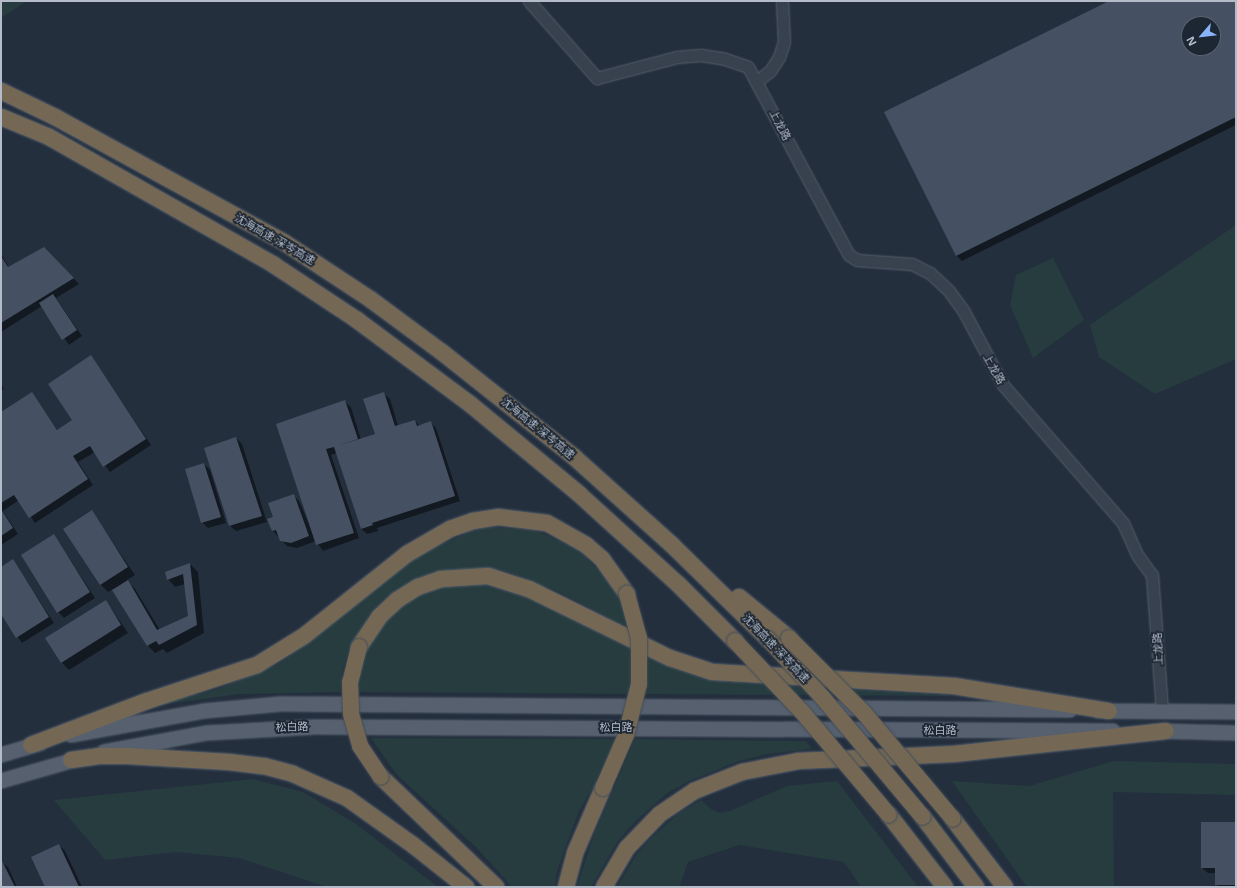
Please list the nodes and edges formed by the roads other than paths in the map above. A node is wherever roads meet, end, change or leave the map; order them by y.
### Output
1 (529, 1) edge
2 (782, 1) edge
3 (757, 81) junction
4 (1, 91) edge
5 (1, 117) edge
6 (672, 545) junction
7 (1109, 711) junction
8 (1162, 711) junction
9 (1236, 712) edge
10 (1166, 731) junction
11 (1236, 733) edge
12 (31, 745) junction
13 (1, 755) edge
14 (71, 760) junction
15 (1, 781) edge
16 (466, 887) edge
17 (496, 887) edge
18 (566, 887) edge
19 (604, 887) edge
20 (945, 887) edge
21 (976, 887) edge
22 (1005, 887) edge

1 - 3 street, 上龙路
2 - 3 street
3 - 8 street, 上龙路
4 - 6 highway, 沈海高速 深岑高速
5 - 20 highway, bridge
6 - 21 highway, 沈海高速 深岑高速, bridge
6 - 22 highway, bridge
7 - 8 main road, 松白路
7 - 12 main road, 松白路
7 - 17 highway, bridge
8 - 9 main road, 松白路
10 - 11 main road, 松白路
10 - 14 main road, 松白路
10 - 19 highway
12 - 13 main road, 松白路
12 - 18 highway, bridge
14 - 15 main road, 松白路
14 - 16 highway

